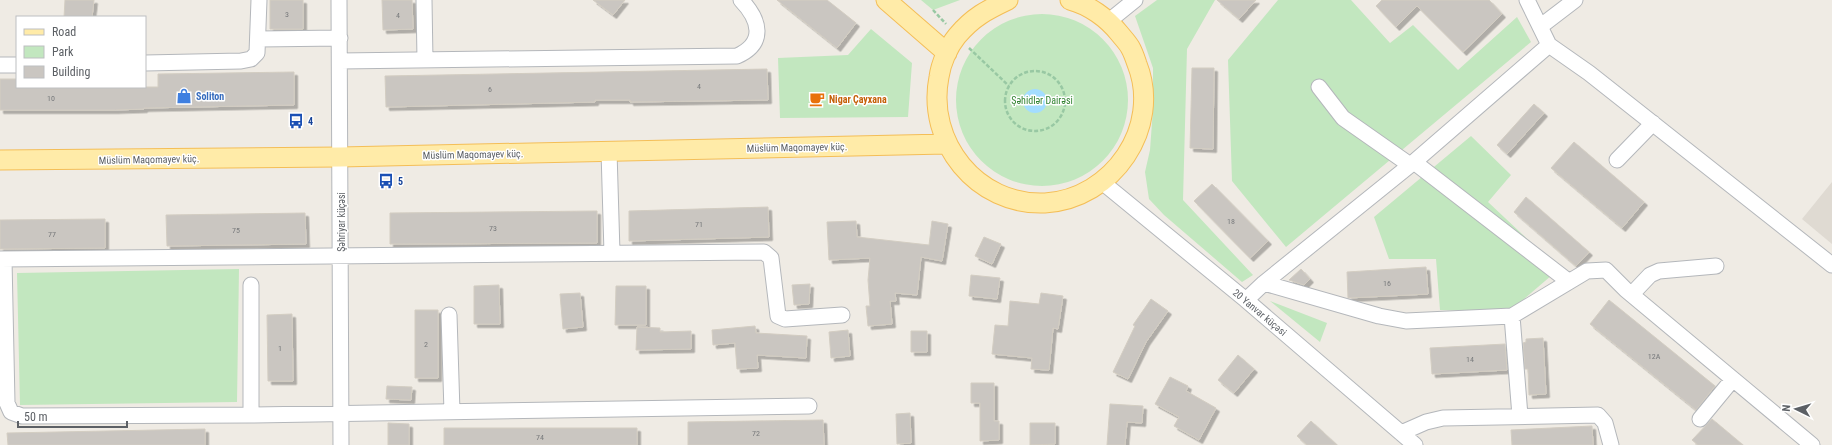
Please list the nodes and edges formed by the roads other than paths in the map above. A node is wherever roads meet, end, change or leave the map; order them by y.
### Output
1 (259, 0) edge
2 (340, 0) edge
3 (424, 0) edge
4 (741, 0) edge
5 (886, 0) edge
6 (1008, 0) edge
7 (1070, 0) edge
8 (1135, 0) edge
9 (1527, 0) edge
10 (1575, 0) edge
11 (1109, 21) junction
12 (1541, 26) junction
13 (340, 38) junction
14 (259, 40) junction
15 (1549, 44) junction
16 (947, 53) junction
17 (425, 60) junction
18 (340, 61) junction
19 (146, 63) edge
20 (0, 65) edge
21 (16, 65) edge
22 (1319, 87) dead end
23 (1652, 123) junction
24 (946, 144) junction
25 (609, 151) junction
26 (340, 157) junction
27 (0, 160) edge
28 (1617, 160) dead end
29 (1412, 163) junction
30 (1102, 182) junction
31 (612, 253) junction
32 (341, 256) junction
33 (2, 259) edge
34 (1832, 265) edge
35 (1716, 266) dead end
36 (1264, 282) junction
37 (1568, 282) junction
38 (251, 285) dead end
39 (1632, 294) junction
40 (1246, 300) junction
41 (449, 315) dead end
42 (842, 315) dead end
43 (1512, 316) junction
44 (1733, 378) junction
45 (809, 406) dead end
46 (452, 412) junction
47 (341, 414) junction
48 (251, 415) junction
49 (1520, 416) junction
50 (1700, 419) dead end
51 (1401, 433) junction
52 (341, 445) edge
53 (1415, 445) edge
54 (1611, 445) edge
55 (1812, 445) edge

1 - 14 street
2 - 13 street, Şəhriyar küçəsi
3 - 17 street
4 - 17 street
5 - 16 main road
6 - 16 main road
7 - 11 main road
8 - 11 street
9 - 12 street
10 - 12 street
11 - 30 main road
12 - 15 street
13 - 14 street
13 - 18 street, Şəhriyar küçəsi
14 - 19 street
15 - 23 street
15 - 29 street
16 - 24 main road
17 - 18 street
18 - 26 street, Şəhriyar küçəsi
20 - 21 street
22 - 29 street
23 - 28 street
23 - 34 street
24 - 25 main road, Müslüm Maqomayev küç.
24 - 30 main road
25 - 26 main road, Müslüm Maqomayev küç.
25 - 31 street
26 - 27 main road, Müslüm Maqomayev küç.
26 - 32 street, Şəhriyar küçəsi
29 - 36 street
29 - 37 street
30 - 40 street, 20 Yanvar küçəsi
31 - 32 street
31 - 42 street
32 - 33 street
32 - 47 street, Şəhriyar küçəsi
33 - 48 street
35 - 39 street
36 - 40 street
36 - 43 street
37 - 39 street
37 - 43 street
38 - 48 street
39 - 44 street
40 - 51 street, 20 Yanvar küçəsi
41 - 46 street
43 - 49 street
44 - 50 street
44 - 55 street
45 - 46 street
46 - 47 street
47 - 48 street
47 - 52 street, Şəhriyar küçəsi
49 - 51 street
49 - 54 street
51 - 53 street, 20 Yanvar küçəsi

